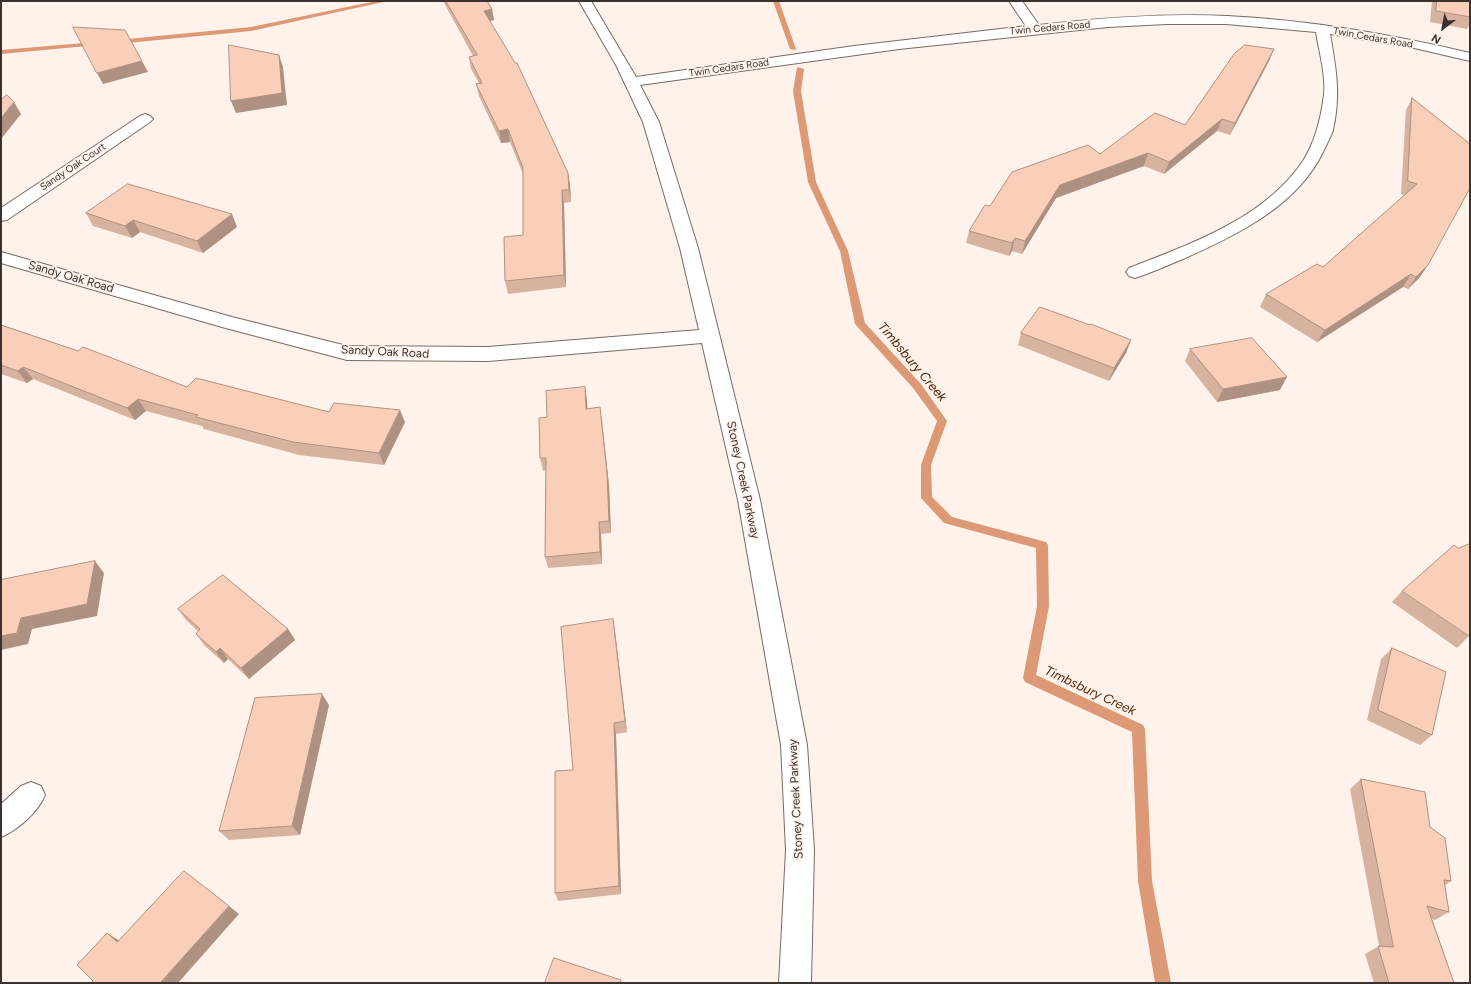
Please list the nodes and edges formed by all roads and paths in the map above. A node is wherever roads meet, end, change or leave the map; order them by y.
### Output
1 (585, 1) edge
2 (1015, 1) edge
3 (1035, 29) junction
4 (1322, 29) junction
5 (1470, 57) edge
6 (631, 82) junction
7 (145, 119) dead end
8 (1, 216) edge
9 (1, 257) edge
10 (1135, 272) dead end
11 (709, 336) junction
12 (31, 795) dead end
13 (1, 823) edge
14 (795, 983) edge

1 - 6 street, Stoney Creek Parkway
2 - 3 street
3 - 4 street, Twin Cedars Road
3 - 6 street, Twin Cedars Road
4 - 5 street, Twin Cedars Road
4 - 10 street
6 - 11 street, Stoney Creek Parkway
7 - 8 street, Sandy Oak Court
9 - 11 street, Sandy Oak Road
11 - 14 street, Stoney Creek Parkway
12 - 13 street

